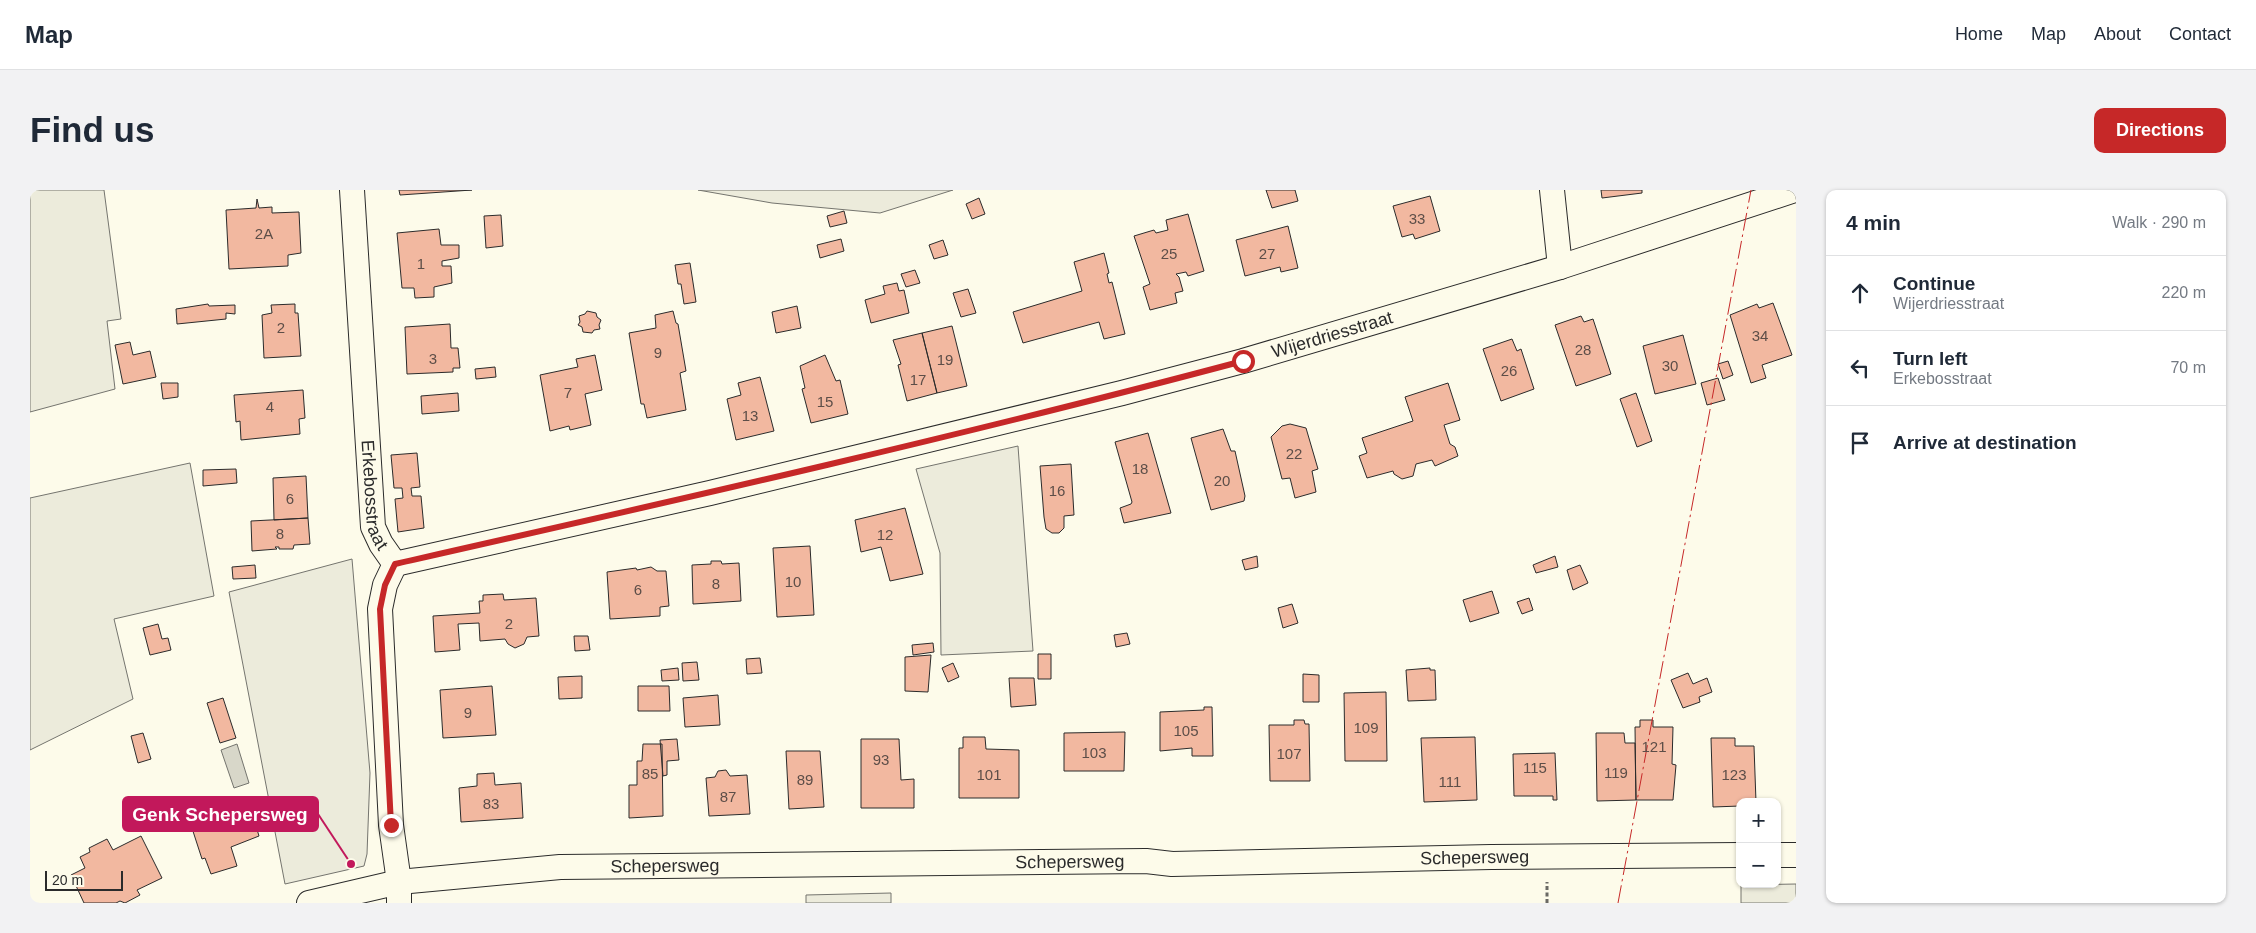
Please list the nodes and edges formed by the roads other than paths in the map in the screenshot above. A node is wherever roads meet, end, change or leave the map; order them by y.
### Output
1 (352, 190) edge
2 (1552, 190) edge
3 (1795, 190) edge
4 (1560, 267) junction
5 (395, 564) junction
6 (1736, 855) edge
7 (1781, 855) edge
8 (1796, 855) edge
9 (399, 892) edge
10 (309, 903) edge

1 - 5 street, Erkebosstraat
2 - 4 street
3 - 4 street, Wijerdriesstraat
4 - 5 street, Wijerdriesstraat
5 - 9 street, Erkebosstraat
6 - 9 street, Schepersweg
7 - 8 street
9 - 10 street, Schepersweg

